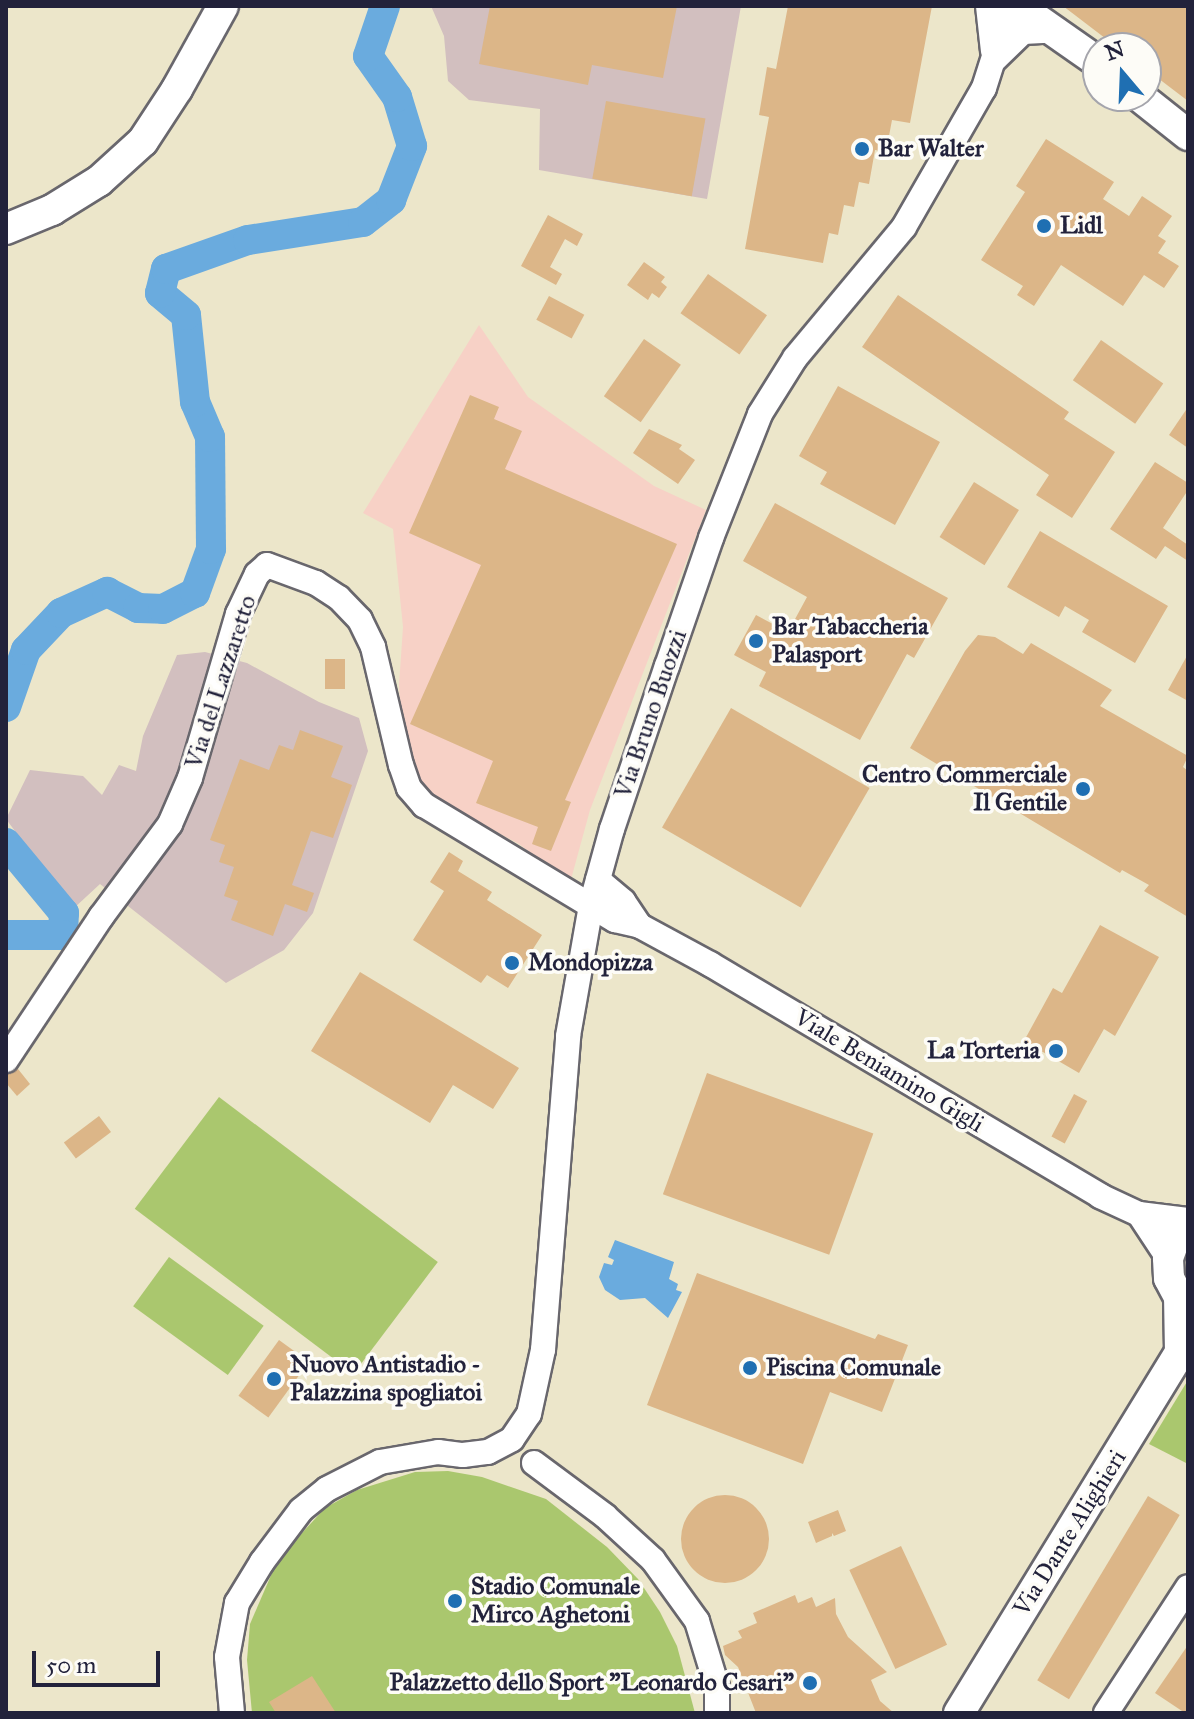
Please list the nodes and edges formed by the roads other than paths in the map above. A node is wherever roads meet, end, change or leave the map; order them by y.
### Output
1 (223, 6) edge
2 (988, 6) edge
3 (1010, 6) edge
4 (1018, 6) edge
5 (1036, 6) edge
6 (1057, 30) junction
7 (1082, 50) edge
8 (994, 61) junction
9 (1159, 112) edge
10 (1188, 135) edge
11 (6, 229) edge
12 (598, 880) junction
13 (591, 905) junction
14 (640, 926) junction
15 (6, 1060) edge
16 (1139, 1214) junction
17 (1188, 1222) edge
18 (1168, 1258) junction
19 (1183, 1301) edge
20 (1184, 1349) edge
21 (534, 1463) dead end
22 (1188, 1587) edge
23 (232, 1713) edge
24 (717, 1713) edge
25 (959, 1713) edge
26 (1106, 1713) edge

1 - 11 main road
2 - 8 street, Via Bruno Buozzi
3 - 8 street, Via Bruno Buozzi
4 - 6 main road
5 - 6 main road
6 - 7 main road
6 - 8 street, Via Bruno Buozzi
8 - 12 street, Via Bruno Buozzi
9 - 10 main road
12 - 13 street, Via Bruno Buozzi
12 - 14 street, Viale Beniamino Gigli
13 - 14 street, Viale Beniamino Gigli
13 - 15 street, Via del Lazzaretto
13 - 23 street, Via Bruno Buozzi
14 - 16 street, Viale Beniamino Gigli
16 - 17 street, Viale Beniamino Gigli
16 - 18 street
17 - 18 main road
18 - 19 main road, Via Dante Alighieri
19 - 20 main road, Via Dante Alighieri
20 - 25 main road, Via Dante Alighieri
21 - 24 street
22 - 26 street

